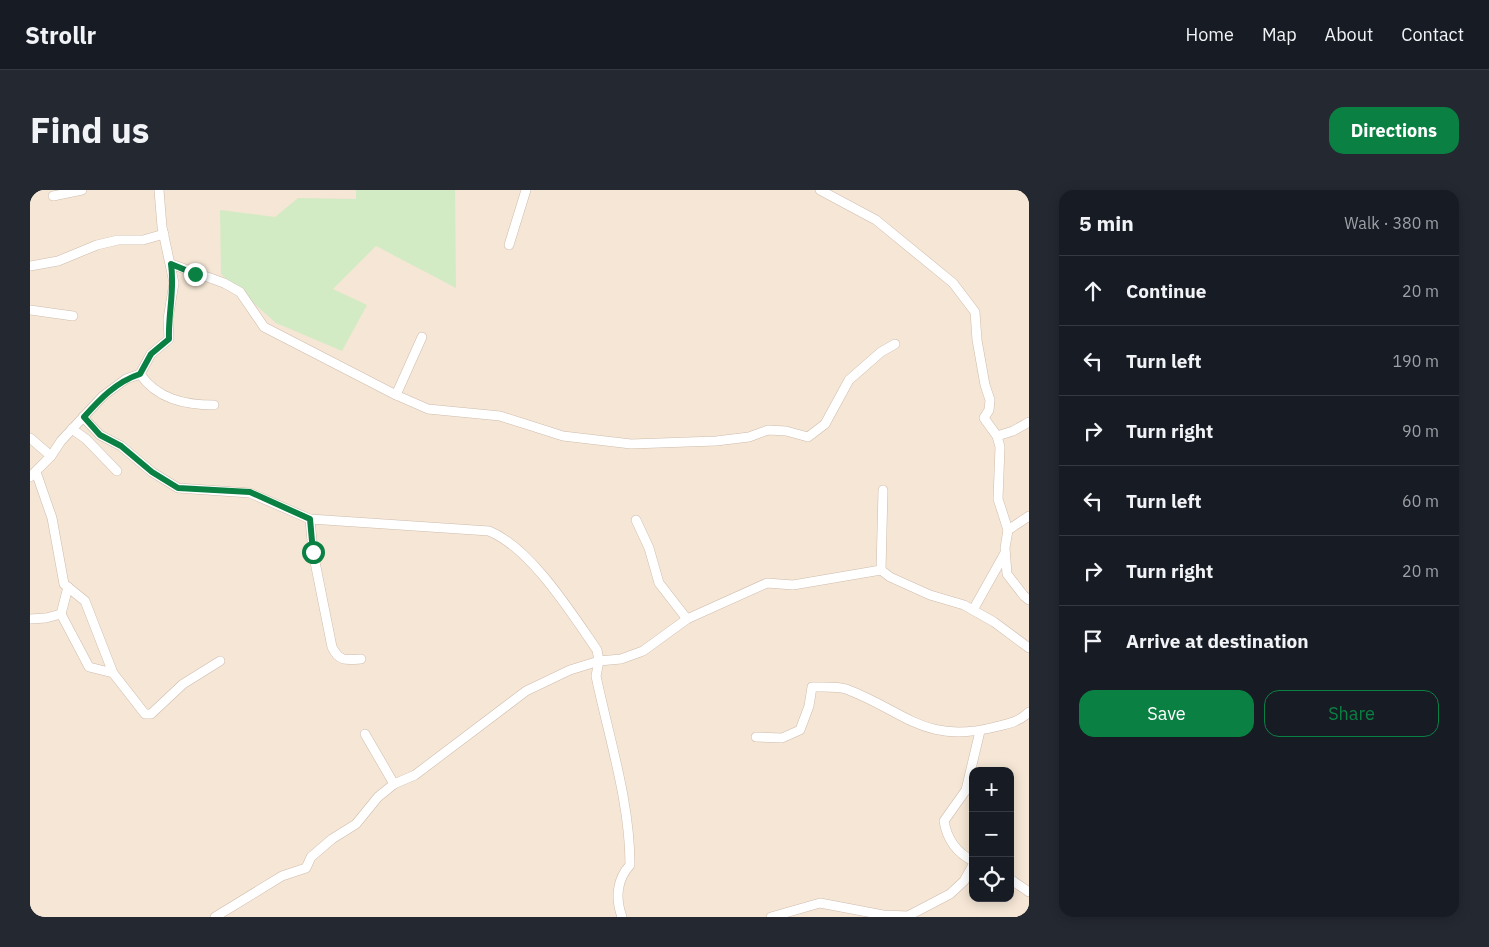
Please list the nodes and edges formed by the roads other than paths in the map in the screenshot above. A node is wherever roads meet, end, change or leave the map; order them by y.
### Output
1 (82, 190) edge
2 (159, 190) edge
3 (526, 190) edge
4 (820, 190) edge
5 (53, 196) dead end
6 (164, 234) junction
7 (509, 245) dead end
8 (171, 264) junction
9 (30, 266) edge
10 (30, 310) edge
11 (73, 316) dead end
12 (422, 337) dead end
13 (895, 344) dead end
14 (140, 374) junction
15 (396, 395) junction
16 (214, 405) dead end
17 (84, 417) junction
18 (1029, 422) edge
19 (72, 430) junction
20 (997, 436) junction
21 (30, 438) edge
22 (51, 456) junction
23 (117, 472) dead end
24 (33, 474) edge
25 (882, 490) dead end
26 (310, 519) junction
27 (1027, 519) edge
28 (636, 520) dead end
29 (1008, 530) junction
30 (1006, 553) junction
31 (881, 570) junction
32 (68, 587) junction
33 (1029, 600) edge
34 (973, 610) junction
35 (61, 614) junction
36 (30, 619) edge
37 (686, 619) junction
38 (1029, 648) edge
39 (361, 659) dead end
40 (599, 660) junction
41 (220, 661) dead end
42 (113, 673) junction
43 (1029, 712) edge
44 (980, 731) junction
45 (365, 734) dead end
46 (756, 737) dead end
47 (394, 784) junction
48 (969, 859) edge
49 (969, 872) edge
50 (1014, 882) edge
51 (1029, 892) edge
52 (214, 917) edge
53 (622, 917) edge
54 (771, 917) edge

1 - 5 street
2 - 6 street
3 - 7 street
4 - 20 street
6 - 8 street
6 - 9 street
8 - 14 street
8 - 15 street
10 - 11 street
12 - 15 street
13 - 15 street
14 - 16 street
14 - 17 street
17 - 19 street
17 - 26 street
18 - 20 street
19 - 22 street
19 - 23 street
20 - 29 street
21 - 22 street
22 - 24 street
24 - 32 street
25 - 31 street
26 - 39 street
26 - 40 street
27 - 29 street
28 - 37 street
29 - 30 street
30 - 33 street
30 - 34 street
31 - 34 street
31 - 37 street
32 - 35 street
32 - 42 street
34 - 38 street
35 - 36 street
35 - 42 street
37 - 40 street
40 - 47 street
40 - 53 street
41 - 42 street
43 - 44 street
44 - 46 street
44 - 48 street
45 - 47 street
47 - 52 street
49 - 54 street
50 - 51 street

